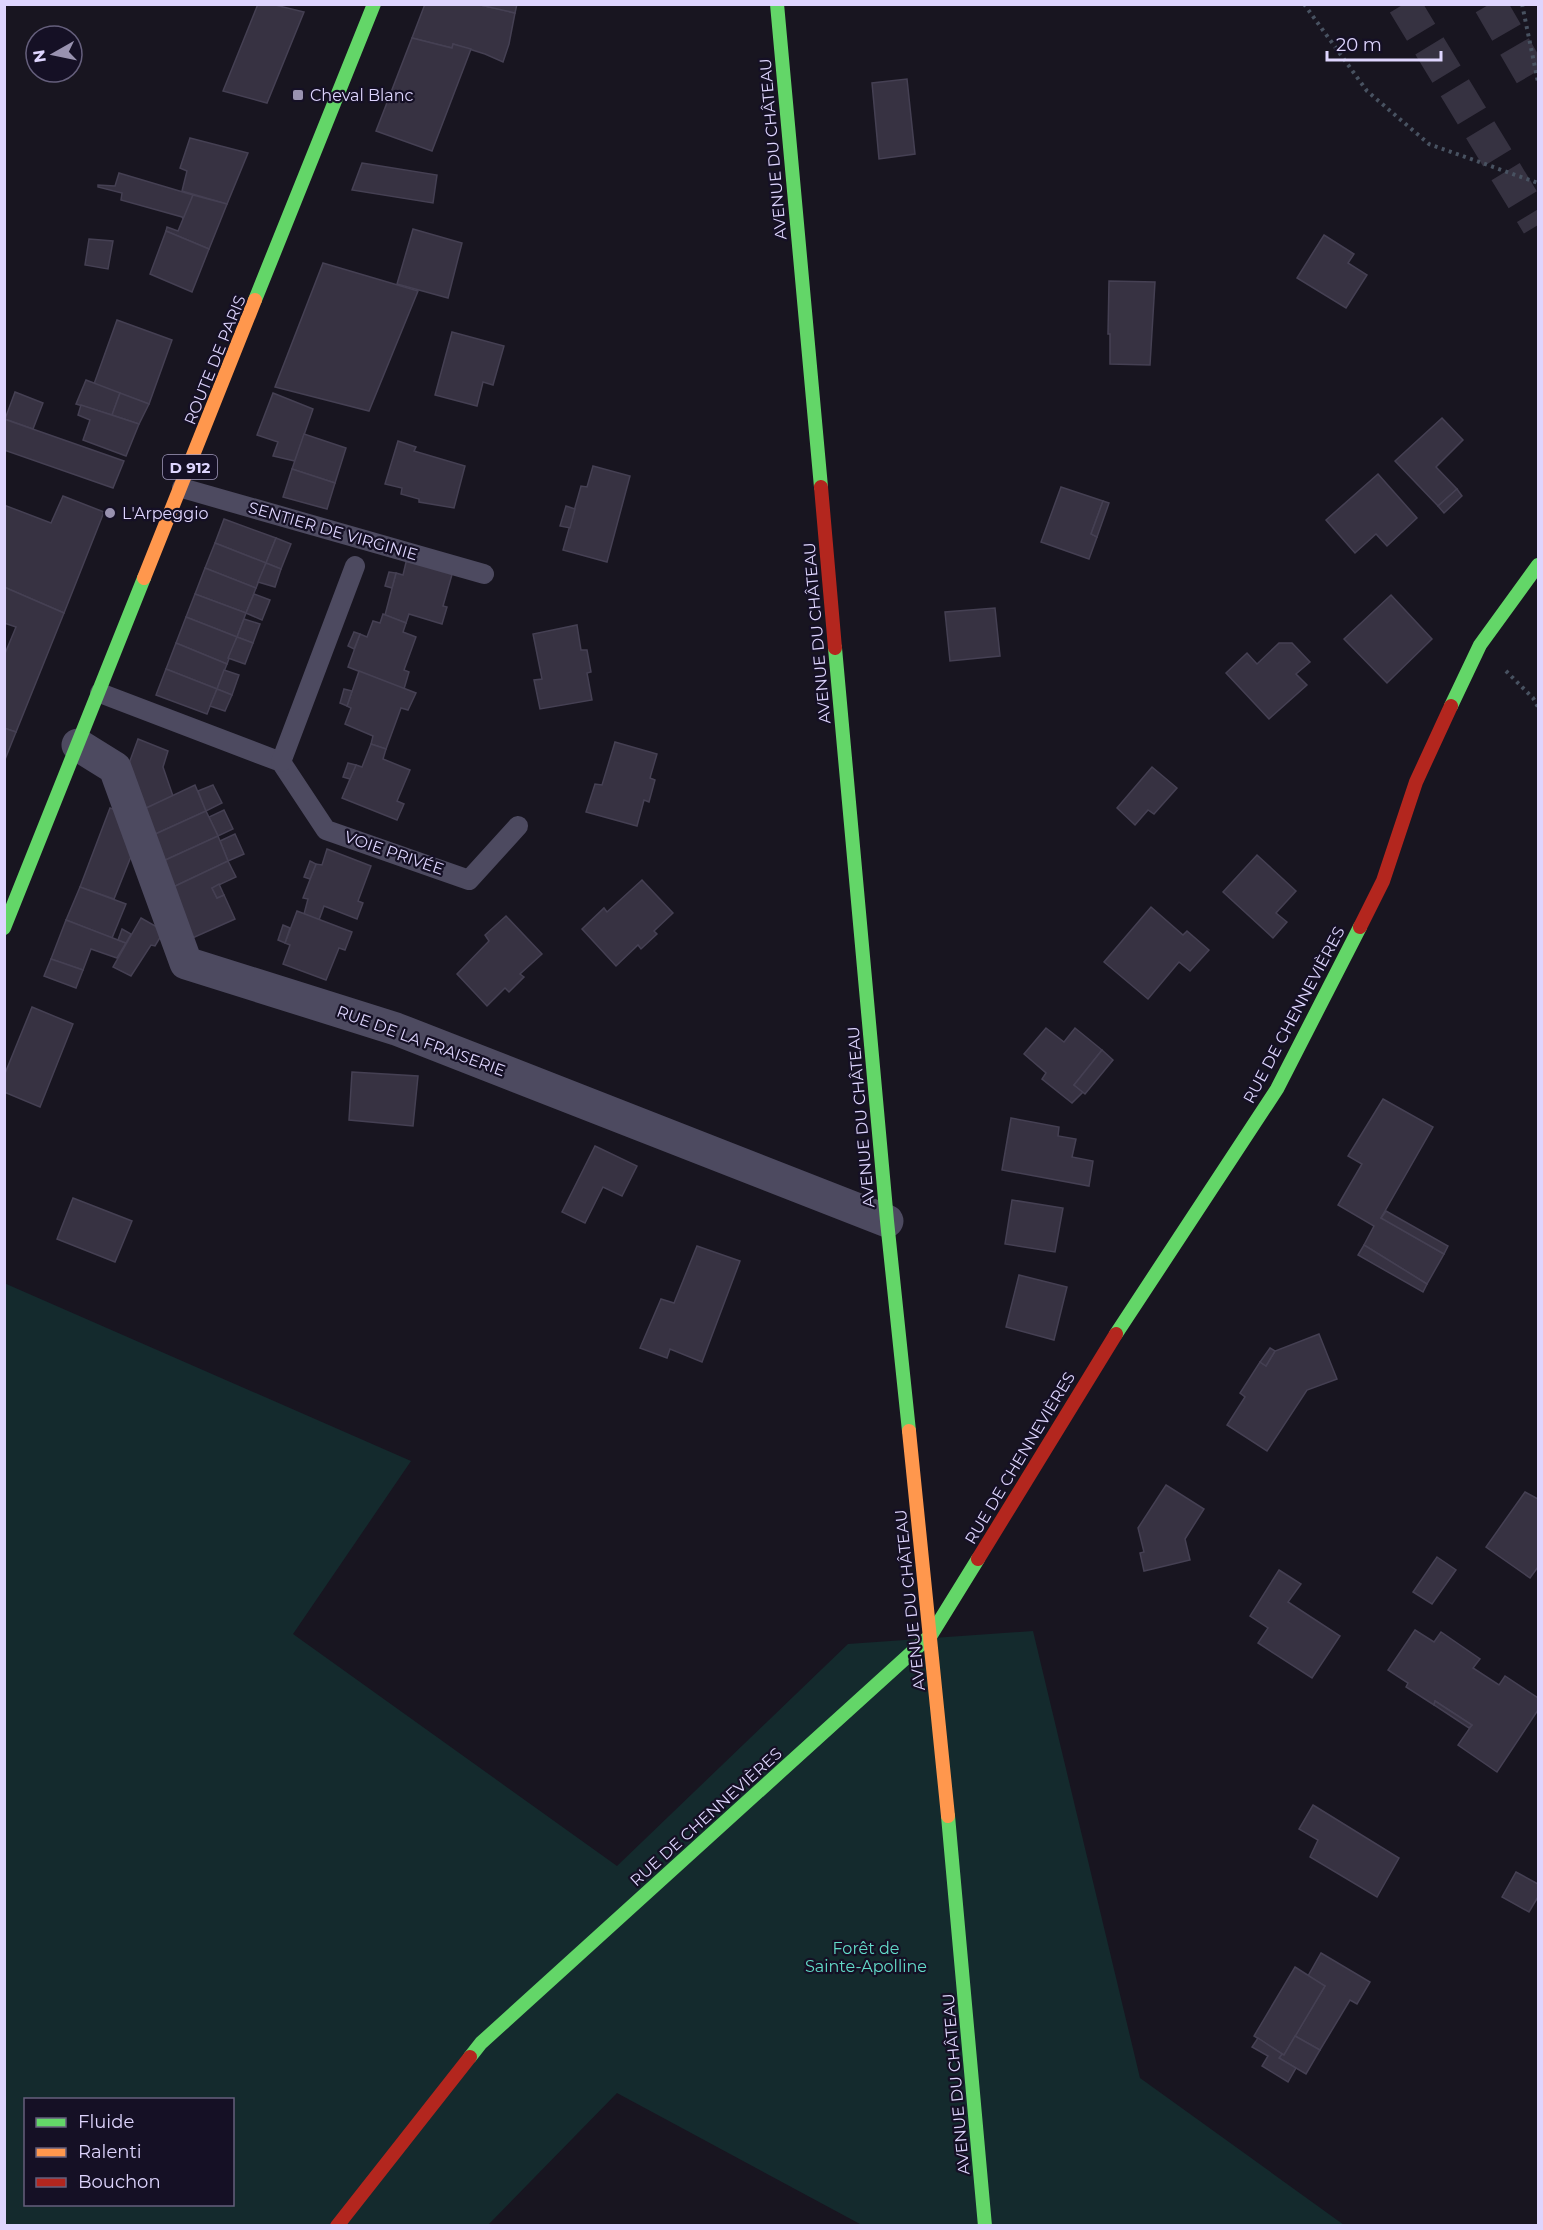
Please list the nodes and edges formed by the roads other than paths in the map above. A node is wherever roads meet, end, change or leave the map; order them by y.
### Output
1 (374, 4) edge
2 (777, 4) edge
3 (182, 488) junction
4 (1539, 565) edge
5 (356, 566) dead end
6 (484, 574) dead end
7 (100, 693) junction
8 (78, 745) junction
9 (281, 762) junction
10 (518, 826) dead end
11 (4, 928) edge
12 (887, 1221) junction
13 (931, 1635) junction
14 (337, 2226) edge
15 (985, 2226) edge

1 - 3 main road, ROUTE DE PARIS / D 912
2 - 12 main road, AVENUE DU CHÂTEAU
3 - 6 lane, SENTIER DE VIRGINIE
3 - 7 main road, ROUTE DE PARIS / D 912
4 - 13 main road, RUE DE CHENNEVIÈRES
5 - 9 lane
7 - 8 main road, ROUTE DE PARIS / D 912
7 - 9 lane
8 - 11 main road, ROUTE DE PARIS / D 912
8 - 12 street, RUE DE LA FRAISERIE
9 - 10 lane, VOIE PRIVÉE
12 - 13 main road, AVENUE DU CHÂTEAU
13 - 14 main road, RUE DE CHENNEVIÈRES
13 - 15 main road, AVENUE DU CHÂTEAU

